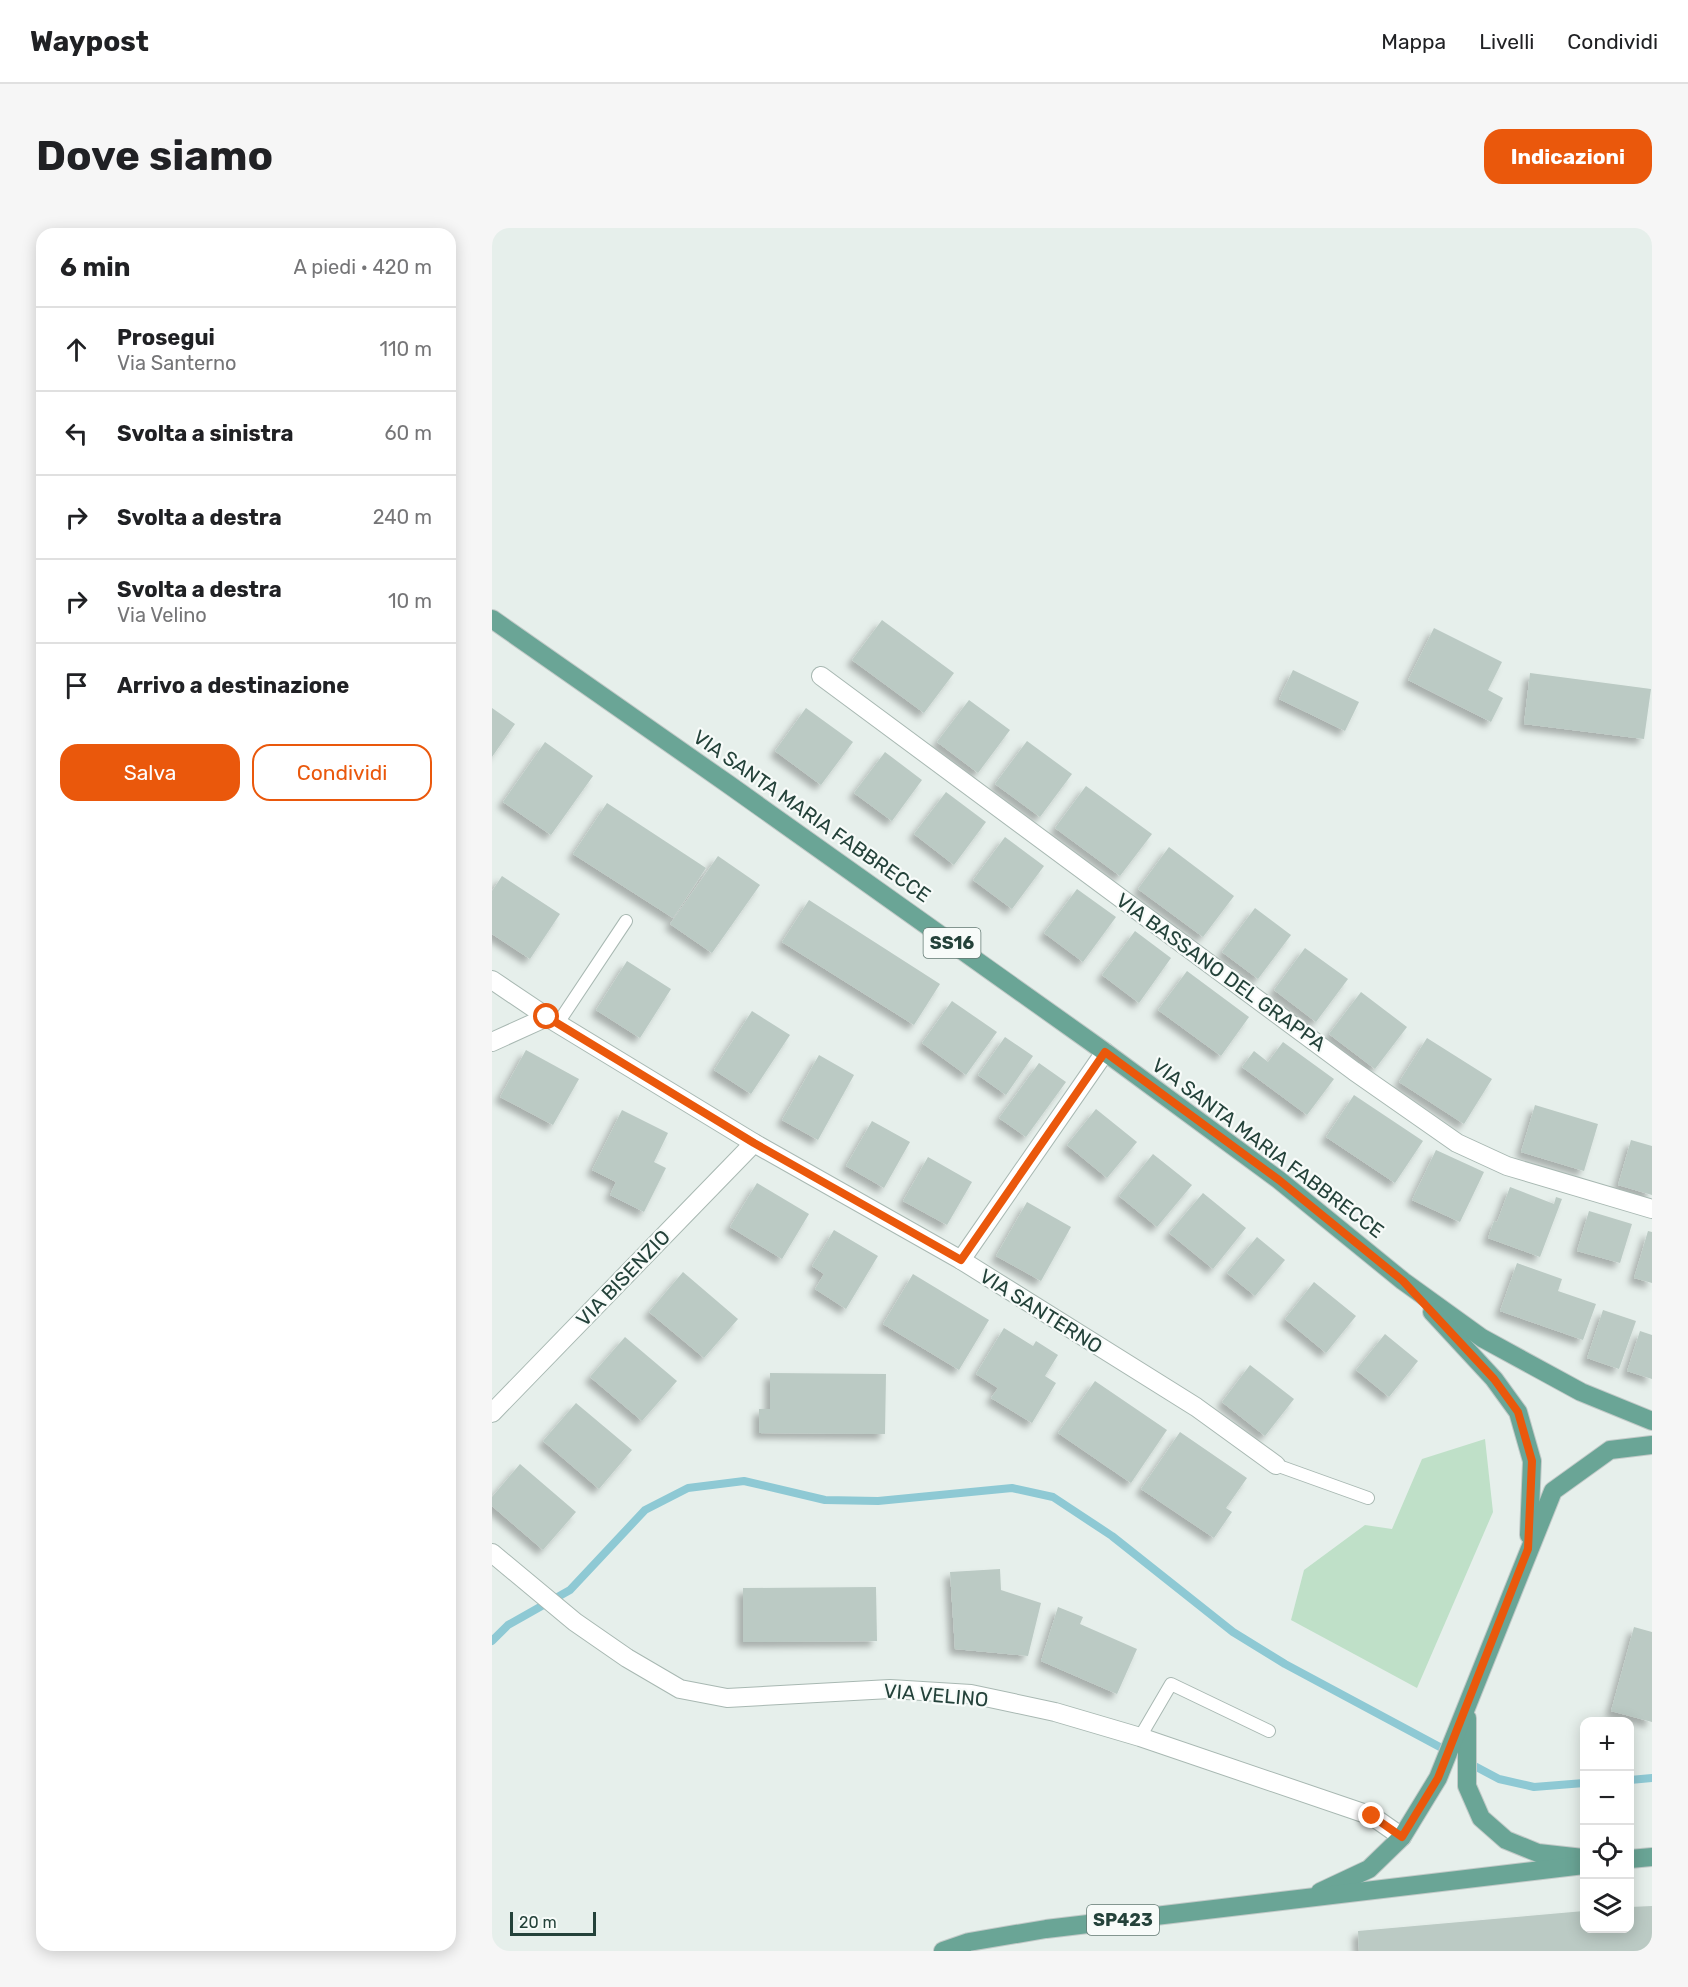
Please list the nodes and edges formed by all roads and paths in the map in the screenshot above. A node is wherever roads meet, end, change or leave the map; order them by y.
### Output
1 (492, 619) edge
2 (821, 676) dead end
3 (626, 921) dead end
4 (492, 980) edge
5 (552, 1020) junction
6 (492, 1042) edge
7 (1105, 1052) junction
8 (754, 1143) junction
9 (1652, 1209) edge
10 (961, 1260) junction
11 (1403, 1281) junction
12 (492, 1413) edge
13 (1652, 1421) edge
14 (1652, 1444) edge
15 (1276, 1465) joint
16 (1368, 1498) dead end
17 (1528, 1549) junction
18 (492, 1553) edge
19 (1269, 1731) dead end
20 (1140, 1737) junction
21 (1461, 1744) junction
22 (1402, 1837) junction
23 (1652, 1857) edge
24 (1580, 1858) edge
25 (1634, 1859) edge
26 (1580, 1865) edge
27 (1305, 1899) junction
28 (943, 1951) edge

1 - 7 main road, VIA SANTA MARIA FABBRECCE / SS16
2 - 9 street, VIA BASSANO DEL GRAPPA
3 - 5 lane
4 - 5 street, VIA SANTERNO
5 - 6 street
5 - 8 street, VIA SANTERNO
7 - 10 street
7 - 11 main road, VIA SANTA MARIA FABBRECCE / SS16
8 - 10 street, VIA SANTERNO
8 - 12 street, VIA BISENZIO
10 - 15 street, VIA SANTERNO
11 - 13 main road, VIA SANTA MARIA FABBRECCE / SS16
11 - 17 main road, VIA SANTA MARIA FABBRECCE
14 - 17 main road, VIA SANTA MARIA FABBRECCE
15 - 16 lane
17 - 21 main road, VIA SANTA MARIA FABBRECCE
18 - 20 street, VIA VELINO
19 - 20 lane
20 - 22 street, VIA VELINO
21 - 22 main road, VIA SANTA MARIA FABBRECCE
21 - 24 main road, VIA SANTA MARIA FABBRECCE
22 - 27 main road, VIA SANTA MARIA FABBRECCE
23 - 25 main road
26 - 27 main road, SP423
27 - 28 main road, SP423

